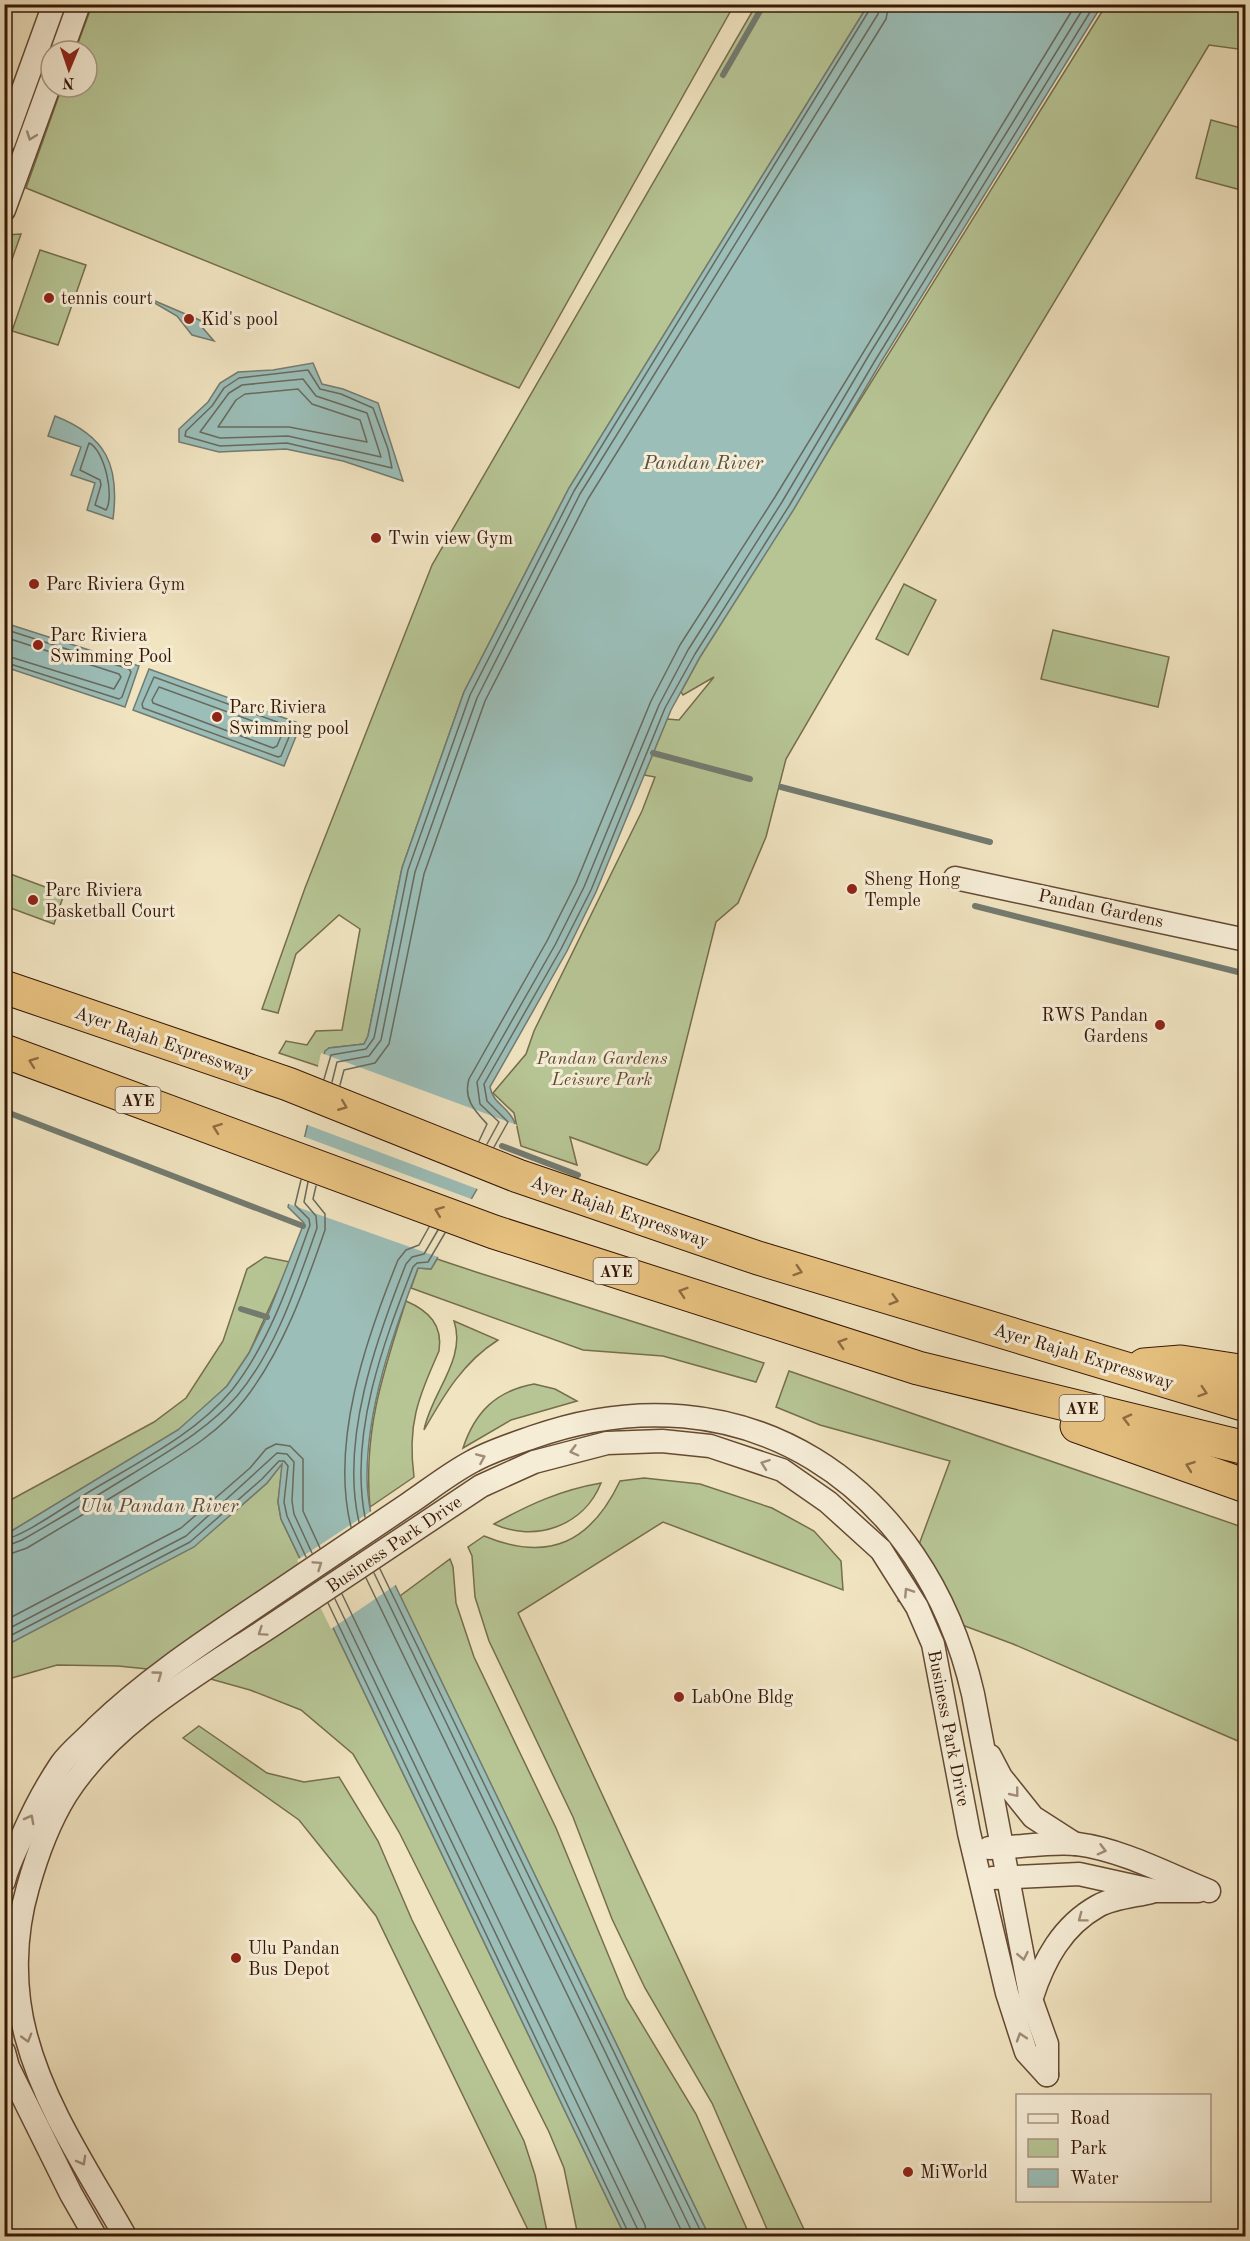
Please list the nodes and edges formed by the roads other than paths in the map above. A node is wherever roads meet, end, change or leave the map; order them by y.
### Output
1 (54, 4) edge
2 (79, 4) edge
3 (66, 39) edge
4 (44, 99) edge
5 (4, 142) edge
6 (4, 210) edge
7 (956, 878) dead end
8 (1245, 940) edge
9 (4, 987) edge
10 (4, 1051) edge
11 (1127, 1367) junction
12 (918, 1368) junction
13 (1245, 1372) edge
14 (1245, 1405) edge
15 (1245, 1448) edge
16 (1245, 1486) edge
17 (983, 1744) junction
18 (1076, 1844) junction
19 (972, 1848) junction
20 (1002, 1848) junction
21 (5, 1876) edge
22 (980, 1878) junction
23 (1008, 1878) junction
24 (1155, 1891) junction
25 (1031, 1999) junction
26 (4, 2052) edge
27 (95, 2236) edge
28 (125, 2236) edge

1 - 5 street
2 - 3 street
4 -> 6 street
7 - 8 street, Pandan Gardens
9 -> 11 highway, Ayer Rajah Expressway
12 -> 10 highway, AYE
11 - 13 highway
11 -> 14 highway, Ayer Rajah Expressway
15 -> 12 highway, AYE
16 -> 12 highway
17 -> 18 street
17 - 20 street, Business Park Drive
21 -> 17 street, Business Park Drive
18 - 20 street
18 -> 24 street
19 - 20 street
19 - 22 street, Business Park Drive
19 -> 28 street, Business Park Drive
20 - 23 street, Business Park Drive
22 - 23 street
25 -> 22 street, Business Park Drive
23 - 24 street
23 -> 25 street, Business Park Drive
24 -> 25 street
26 - 27 street

